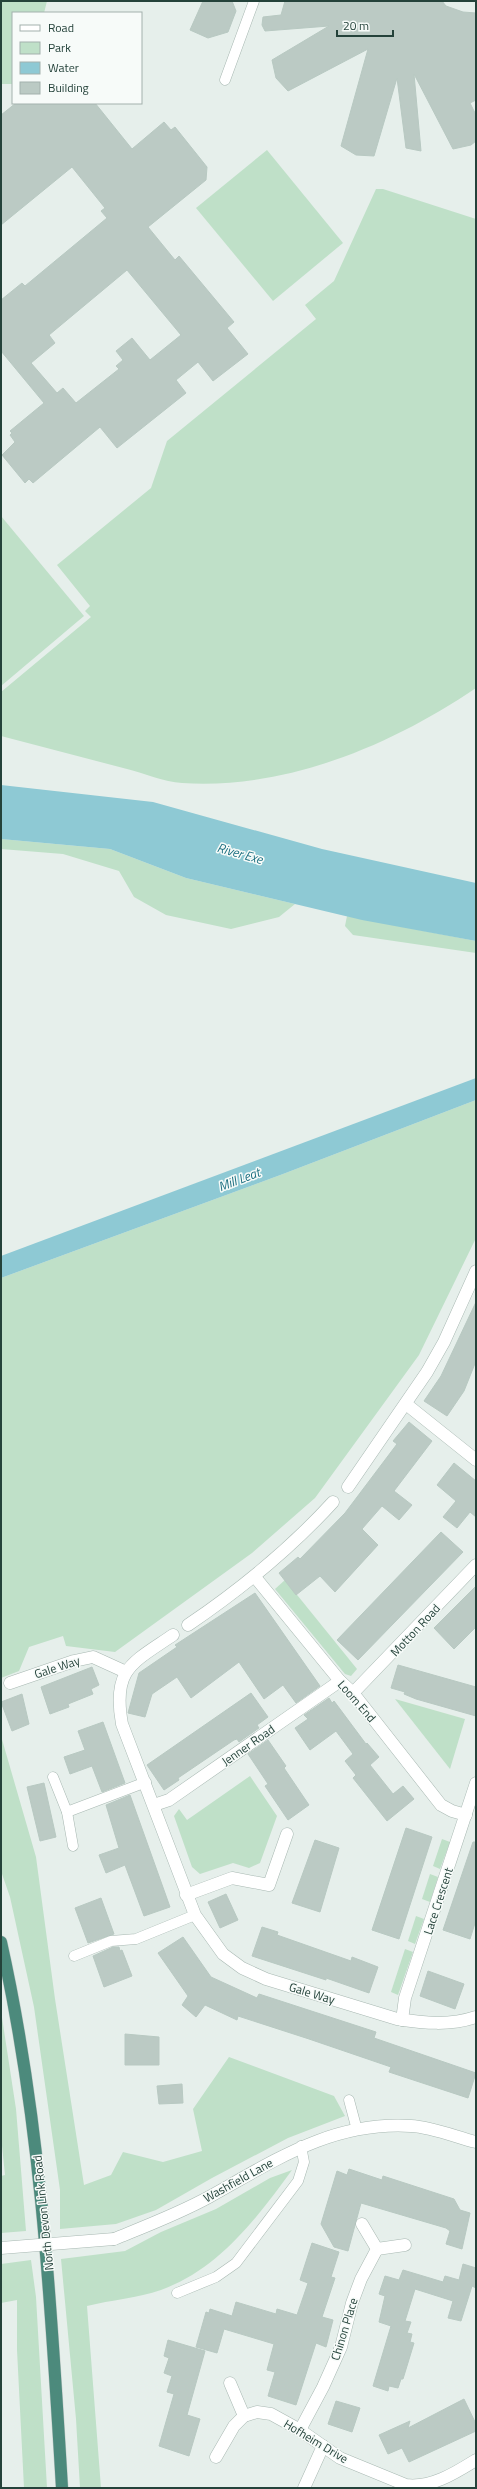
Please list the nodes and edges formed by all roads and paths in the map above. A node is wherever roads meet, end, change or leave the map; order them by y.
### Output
1 (254, 1) edge
2 (225, 80) dead end
3 (476, 1271) edge
4 (406, 1404) junction
5 (476, 1460) edge
6 (348, 1487) dead end
7 (333, 1502) dead end
8 (476, 1565) edge
9 (255, 1576) junction
10 (188, 1625) dead end
11 (173, 1635) dead end
12 (126, 1672) junction
13 (340, 1681) junction
14 (10, 1683) dead end
15 (353, 1693) junction
16 (53, 1777) dead end
17 (146, 1782) junction
18 (476, 1783) edge
19 (154, 1805) junction
20 (67, 1812) junction
21 (466, 1815) junction
22 (287, 1834) dead end
23 (73, 1846) dead end
24 (186, 1894) junction
25 (195, 1915) junction
26 (1, 1942) edge
27 (74, 1956) dead end
28 (476, 2017) edge
29 (402, 2020) junction
30 (349, 2100) dead end
31 (357, 2130) junction
32 (476, 2142) edge
33 (301, 2146) junction
34 (362, 2224) dead end
35 (405, 2245) dead end
36 (1, 2248) edge
37 (377, 2249) junction
38 (177, 2293) dead end
39 (230, 2383) dead end
40 (244, 2416) junction
41 (300, 2430) junction
42 (324, 2446) junction
43 (216, 2457) dead end
44 (476, 2460) edge
45 (435, 2485) edge
46 (62, 2488) edge
47 (304, 2488) edge

1 - 2 lane
3 - 4 street
4 - 5 street
4 - 6 street
7 - 9 street
8 - 15 street, Motton Road
9 - 10 street
9 - 13 street, Loom End
11 - 12 street, Gale Way
12 - 14 street, Gale Way
12 - 17 street, Gale Way
13 - 15 street, Loom End
13 - 19 street, Jenner Road
15 - 21 street, Loom End
16 - 20 lane
17 - 19 street, Gale Way
17 - 20 lane
18 - 21 street, Lace Crescent
19 - 24 street, Gale Way
20 - 23 lane
21 - 29 street, Lace Crescent
22 - 24 street
24 - 25 street, Gale Way
25 - 27 lane
25 - 29 street, Gale Way
26 - 46 highway, North Devon Link Road
28 - 29 street, Gale Way
30 - 31 lane
31 - 32 street, Washfield Lane
31 - 33 street, Washfield Lane
33 - 36 street, Washfield Lane, bridge
33 - 38 lane
34 - 37 street
35 - 37 street
37 - 41 street, Chinon Place
39 - 40 street
40 - 41 street, Hofheim Drive
40 - 43 street
41 - 42 street, Hofheim Drive
42 - 45 street, Hofheim Drive
42 - 47 street
44 - 45 street, Hofheim Drive

